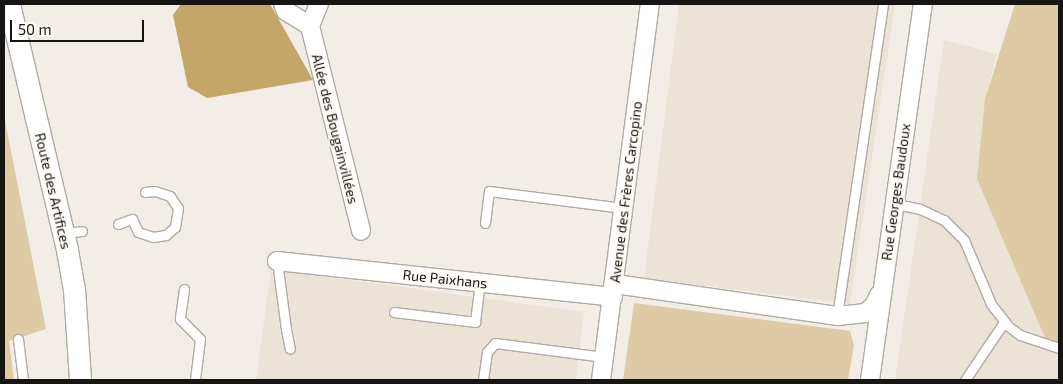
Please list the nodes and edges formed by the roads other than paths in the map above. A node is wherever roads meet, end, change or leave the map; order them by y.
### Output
1 (8, 4) edge
2 (283, 4) edge
3 (319, 4) edge
4 (650, 4) edge
5 (883, 4) edge
6 (923, 4) edge
7 (310, 26) junction
8 (145, 192) dead end
9 (895, 204) junction
10 (623, 208) junction
11 (485, 223) dead end
12 (118, 224) dead end
13 (361, 231) dead end
14 (278, 261) joint
15 (480, 283) junction
16 (882, 288) junction
17 (184, 289) dead end
18 (614, 291) junction
19 (394, 312) dead end
20 (837, 316) junction
21 (1004, 322) junction
22 (18, 339) dead end
23 (1059, 348) edge
24 (290, 349) dead end
25 (604, 357) junction
26 (23, 380) edge
27 (80, 380) edge
28 (195, 380) edge
29 (483, 380) edge
30 (601, 380) edge
31 (863, 380) edge
32 (870, 380) edge
33 (966, 380) edge

1 - 27 street, Route des Artifices
2 - 7 street
3 - 7 street
4 - 10 street, Avenue des Frères Carcopino
5 - 20 lane
6 - 9 street, Rue Georges Baudoux
7 - 13 street, Allée des Bougainvillées
8 - 12 lane
9 - 16 street, Rue Georges Baudoux
9 - 21 lane
10 - 11 lane
10 - 18 street, Avenue des Frères Carcopino
14 - 15 street, Rue Paixhans
14 - 24 lane
15 - 18 street, Rue Paixhans
15 - 19 lane
16 - 20 street, Rue Paixhans
16 - 32 street, Rue Georges Baudoux
17 - 28 lane
18 - 20 street, Rue Paixhans
18 - 25 street, Avenue des Frères Carcopino
20 - 31 street
21 - 23 lane
21 - 33 lane
22 - 26 lane
25 - 29 lane
25 - 30 street, Avenue des Frères Carcopino

